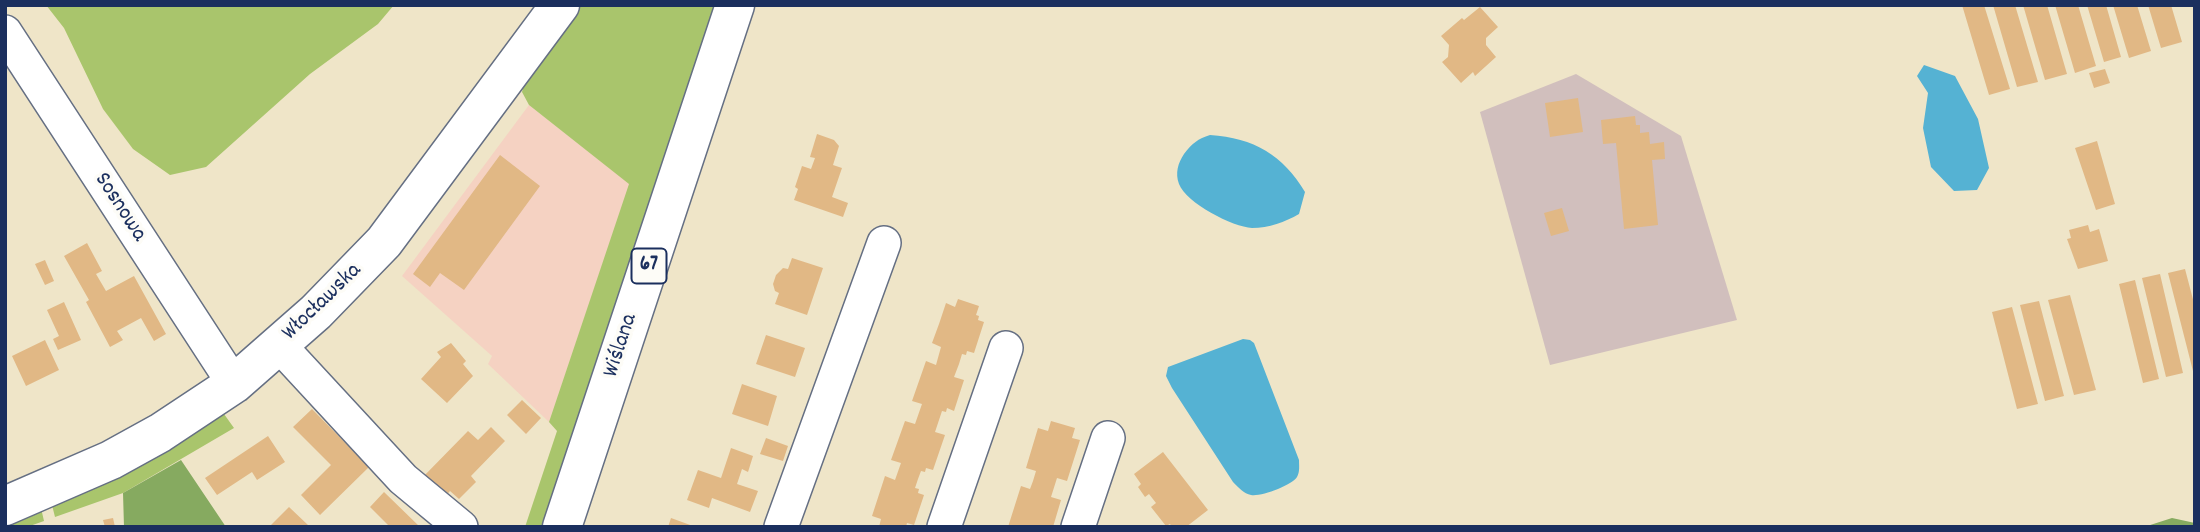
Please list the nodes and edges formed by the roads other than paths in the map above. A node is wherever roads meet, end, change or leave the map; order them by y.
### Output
1 (560, 5) edge
2 (735, 5) edge
3 (5, 32) edge
4 (884, 243) dead end
5 (279, 345) junction
6 (1006, 348) dead end
7 (234, 384) junction
8 (1108, 438) dead end
9 (5, 506) edge
10 (461, 527) edge
11 (562, 527) edge
12 (781, 527) edge
13 (944, 527) edge
14 (1078, 527) edge

1 - 5 main road, Włocławska
2 - 11 main road, Wiślana / 67
3 - 7 street, Sosnowa
4 - 12 street
5 - 7 main road, Włocławska
5 - 10 street
6 - 13 street
7 - 9 main road, Włocławska
8 - 14 street

